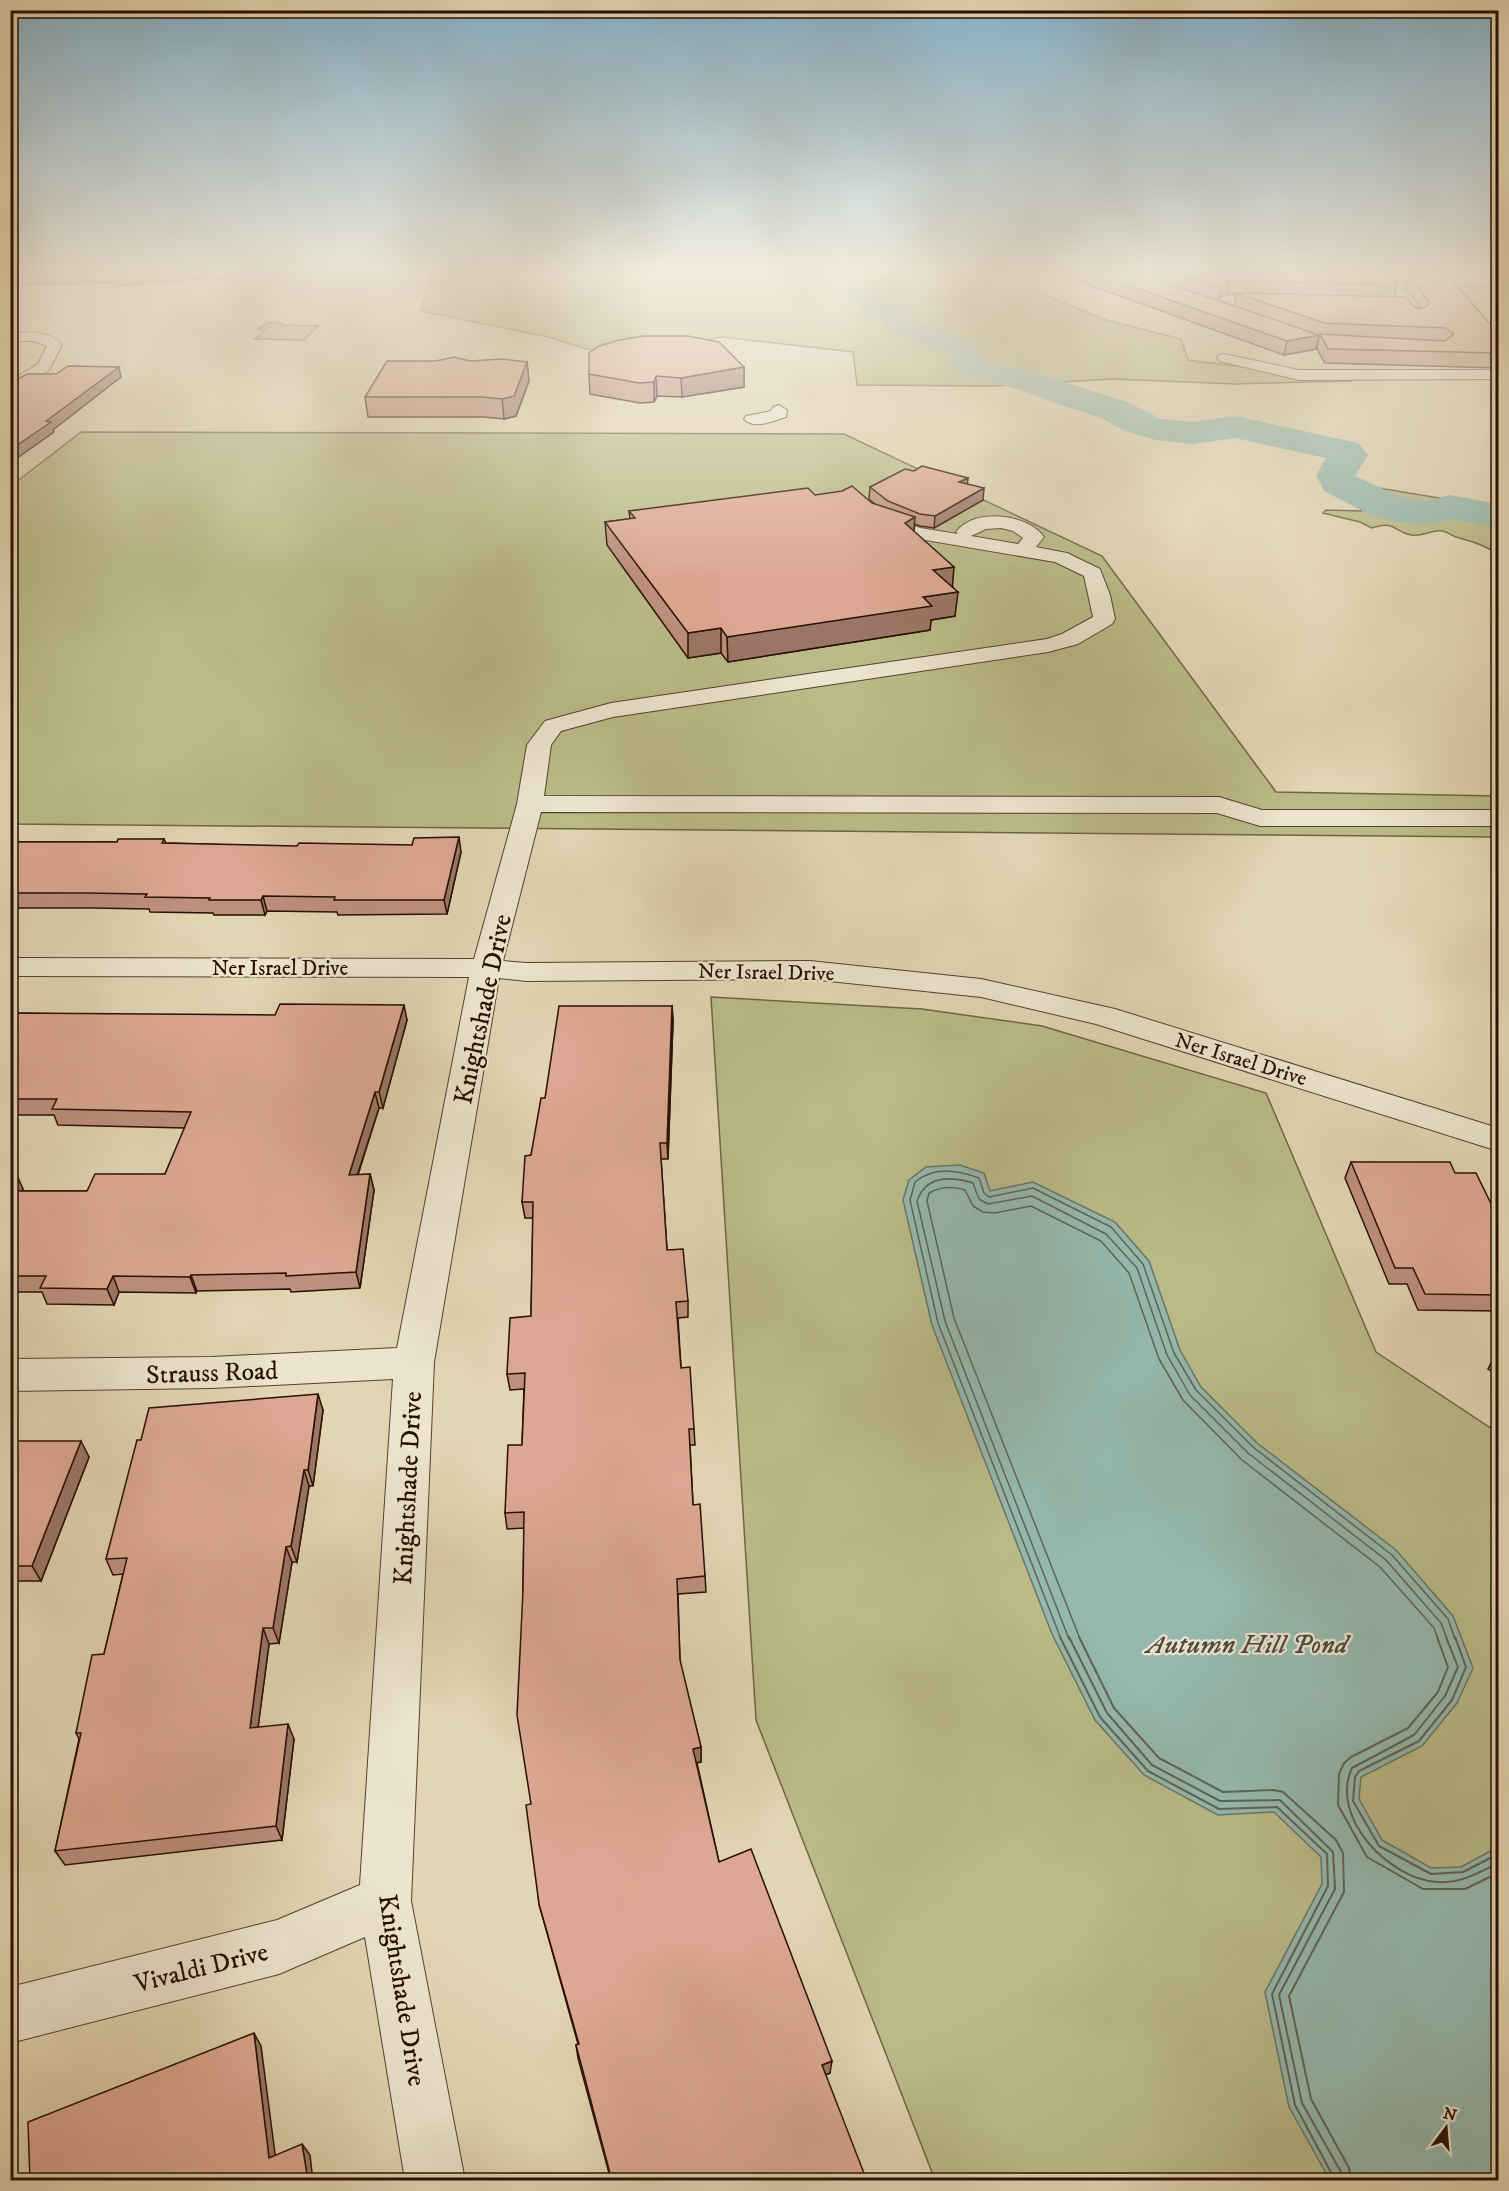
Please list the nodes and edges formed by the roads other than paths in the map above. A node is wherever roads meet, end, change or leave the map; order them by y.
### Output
1 (32, 374) edge
2 (1296, 374) edge
3 (1498, 375) edge
4 (1462, 376) joint
5 (10, 388) edge
6 (779, 410) dead end
7 (752, 419) dead end
8 (862, 505) edge
9 (530, 804) junction
10 (1498, 818) edge
11 (10, 967) edge
12 (486, 968) junction
13 (1498, 1140) edge
14 (414, 1362) junction
15 (10, 1375) edge
16 (385, 1902) junction
17 (10, 2015) edge
18 (435, 2181) edge

1 - 5 street
2 - 4 street
3 - 4 street
6 - 7 street
8 - 9 street, Knightshade Drive
9 - 10 street
9 - 12 street, Knightshade Drive
11 - 12 street, Ner Israel Drive
12 - 13 street, Ner Israel Drive
12 - 14 street, Knightshade Drive
14 - 15 street, Strauss Road
14 - 16 street, Knightshade Drive
16 - 17 street, Vivaldi Drive
16 - 18 street, Knightshade Drive

